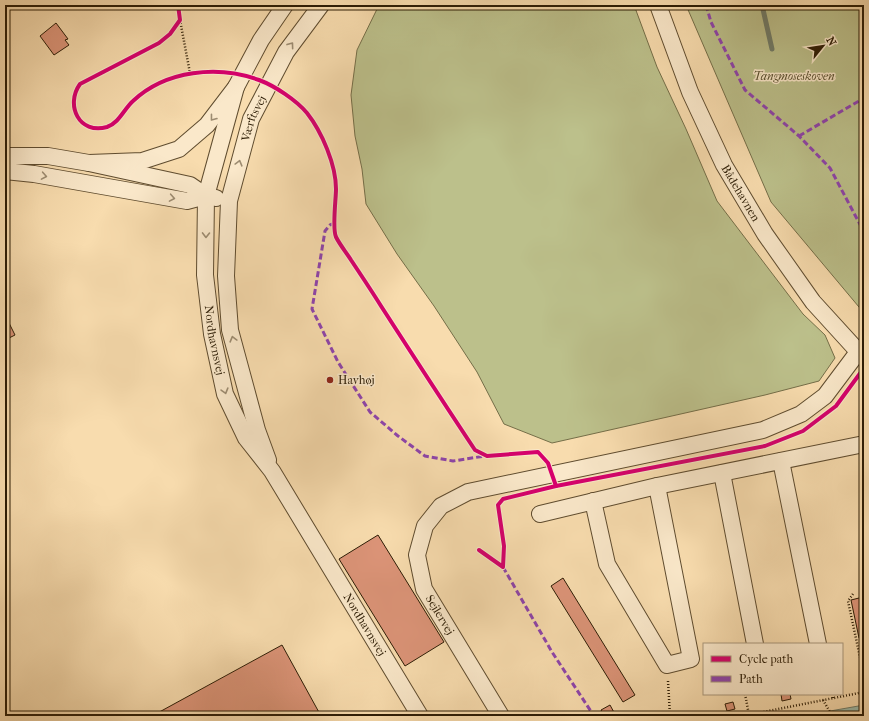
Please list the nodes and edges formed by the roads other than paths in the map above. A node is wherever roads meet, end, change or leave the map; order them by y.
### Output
1 (285, 5) edge
2 (321, 5) edge
3 (658, 5) edge
4 (236, 87) junction
5 (5, 156) edge
6 (89, 163) junction
7 (5, 171) edge
8 (206, 196) junction
9 (229, 201) junction
10 (861, 355) edge
11 (864, 444) edge
12 (781, 461) junction
13 (272, 471) junction
14 (722, 473) junction
15 (657, 486) junction
16 (593, 502) junction
17 (540, 514) dead end
18 (755, 643) edge
19 (818, 643) edge
20 (420, 716) edge
21 (501, 716) edge

1 - 4 street, Værftsvej
9 -> 2 street, Værftsvej
3 - 10 street, Bådehavnen
4 -> 6 street, Værftsvej
4 - 8 street, Værftsvej
5 - 6 street, Værftsvej
6 - 8 street, Værftsvej
7 -> 8 street, Værftsvej
8 - 9 street, Værftsvej
8 -> 13 street, Nordhavnsvej
13 -> 9 street, Nordhavnsvej
10 - 21 street, Sejlervej
11 - 12 street
12 - 14 street
12 - 19 street
13 - 20 street, Nordhavnsvej
14 - 15 street
14 - 18 street
15 - 16 street
15 - 16 street
16 - 17 street

